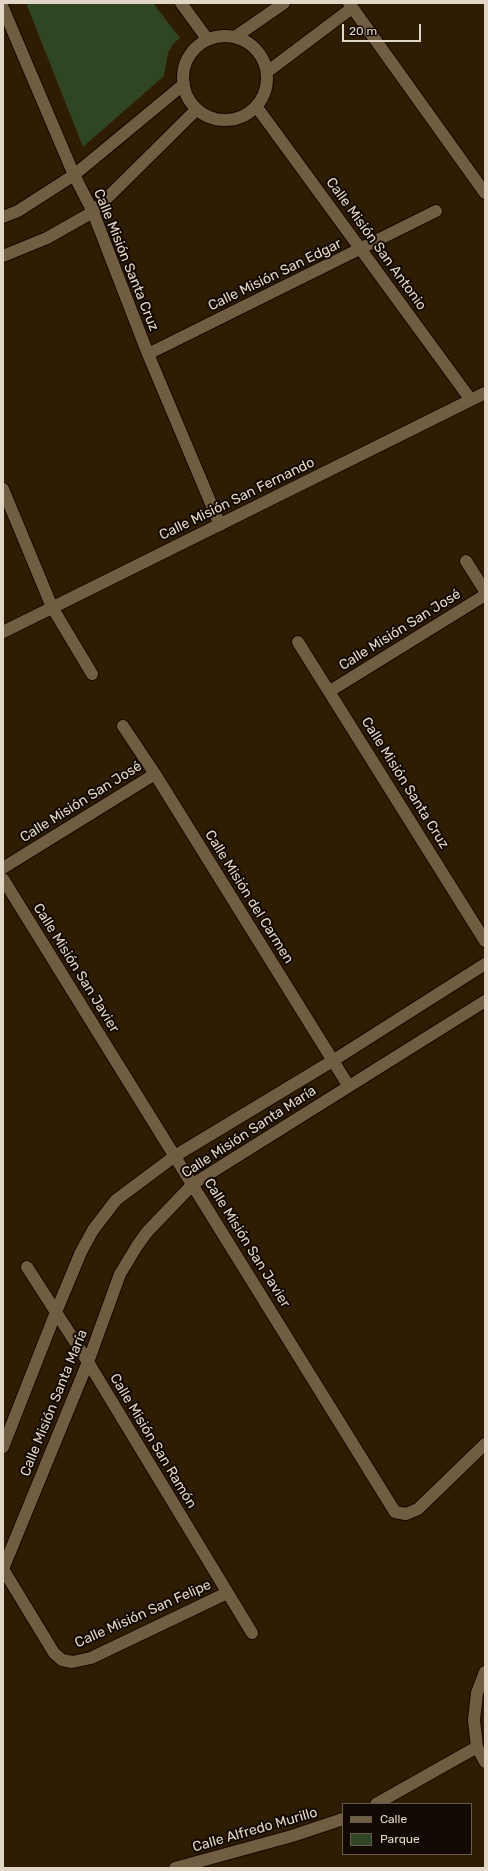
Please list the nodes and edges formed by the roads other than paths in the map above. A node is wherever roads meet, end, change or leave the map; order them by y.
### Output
1 (181, 3) edge
2 (284, 3) edge
3 (351, 6) edge
4 (3, 8) edge
5 (235, 37) junction
6 (208, 40) junction
7 (267, 72) junction
8 (184, 84) junction
9 (256, 106) junction
10 (197, 108) junction
11 (74, 175) junction
12 (485, 193) edge
13 (436, 211) dead end
14 (93, 212) junction
15 (3, 217) edge
16 (362, 248) junction
17 (3, 256) edge
18 (148, 354) junction
19 (485, 393) edge
20 (471, 400) junction
21 (3, 489) edge
22 (220, 525) junction
23 (466, 561) dead end
24 (485, 591) edge
25 (485, 595) edge
26 (52, 607) junction
27 (3, 632) edge
28 (298, 642) dead end
29 (92, 674) dead end
30 (330, 691) junction
31 (123, 726) dead end
32 (155, 774) junction
33 (3, 868) edge
34 (3, 879) edge
35 (485, 941) edge
36 (485, 964) edge
37 (485, 1001) edge
38 (334, 1060) junction
39 (348, 1085) junction
40 (175, 1156) junction
41 (193, 1184) junction
42 (27, 1267) dead end
43 (56, 1312) junction
44 (88, 1362) junction
45 (485, 1444) edge
46 (3, 1447) edge
47 (3, 1569) edge
48 (227, 1593) junction
49 (252, 1633) dead end
50 (485, 1672) edge
51 (477, 1747) junction
52 (485, 1762) edge
53 (378, 1803) edge
54 (342, 1819) edge
55 (176, 1868) edge

1 - 6 street
2 - 5 street
3 - 7 street
3 - 12 street
4 - 11 street, Calle Misión Santa Cruz
5 - 6 street
5 - 7 street
6 - 8 street
7 - 9 street
8 - 10 street
8 - 11 street
9 - 10 street
9 - 16 street, Calle Misión San Antonio
10 - 14 street
11 - 14 street, Calle Misión Santa Cruz
11 - 15 street
13 - 16 street, Calle Misión San Edgar
14 - 17 street
14 - 18 street, Calle Misión Santa Cruz
16 - 18 street, Calle Misión San Edgar
16 - 20 street, Calle Misión San Antonio
18 - 22 street, Calle Misión Santa Cruz
19 - 20 street, Calle Misión San Fernando
20 - 22 street, Calle Misión San Fernando
21 - 26 street
22 - 26 street, Calle Misión San Fernando
23 - 24 street
25 - 30 street, Calle Misión San José
26 - 27 street, Calle Misión San Fernando
26 - 29 street
28 - 30 street, Calle Misión Santa Cruz
30 - 35 street, Calle Misión Santa Cruz
31 - 32 street, Calle Misión del Carmen
32 - 33 street, Calle Misión San José
32 - 38 street, Calle Misión del Carmen
34 - 40 street, Calle Misión San Javier
36 - 38 street, Calle Misión Santa María
37 - 39 street, Calle Misión Santa María
38 - 39 street, Calle Misión del Carmen
38 - 40 street, Calle Misión Santa María
39 - 41 street, Calle Misión Santa María
40 - 41 street, Calle Misión San Javier
40 - 43 street, Calle Misión Santa María
41 - 44 street, Calle Misión Santa María
41 - 45 street, Calle Misión San Javier
42 - 43 street, Calle Misión San Ramón
43 - 44 street, Calle Misión San Ramón
43 - 46 street, Calle Misión Santa María
44 - 47 street, Calle Misión Santa María
44 - 48 street, Calle Misión San Ramón
47 - 48 street, Calle Misión San Felipe
48 - 49 street, Calle Misión San Ramón
50 - 51 street
51 - 52 street
51 - 53 street
54 - 55 street, Calle Alfredo Murillo

